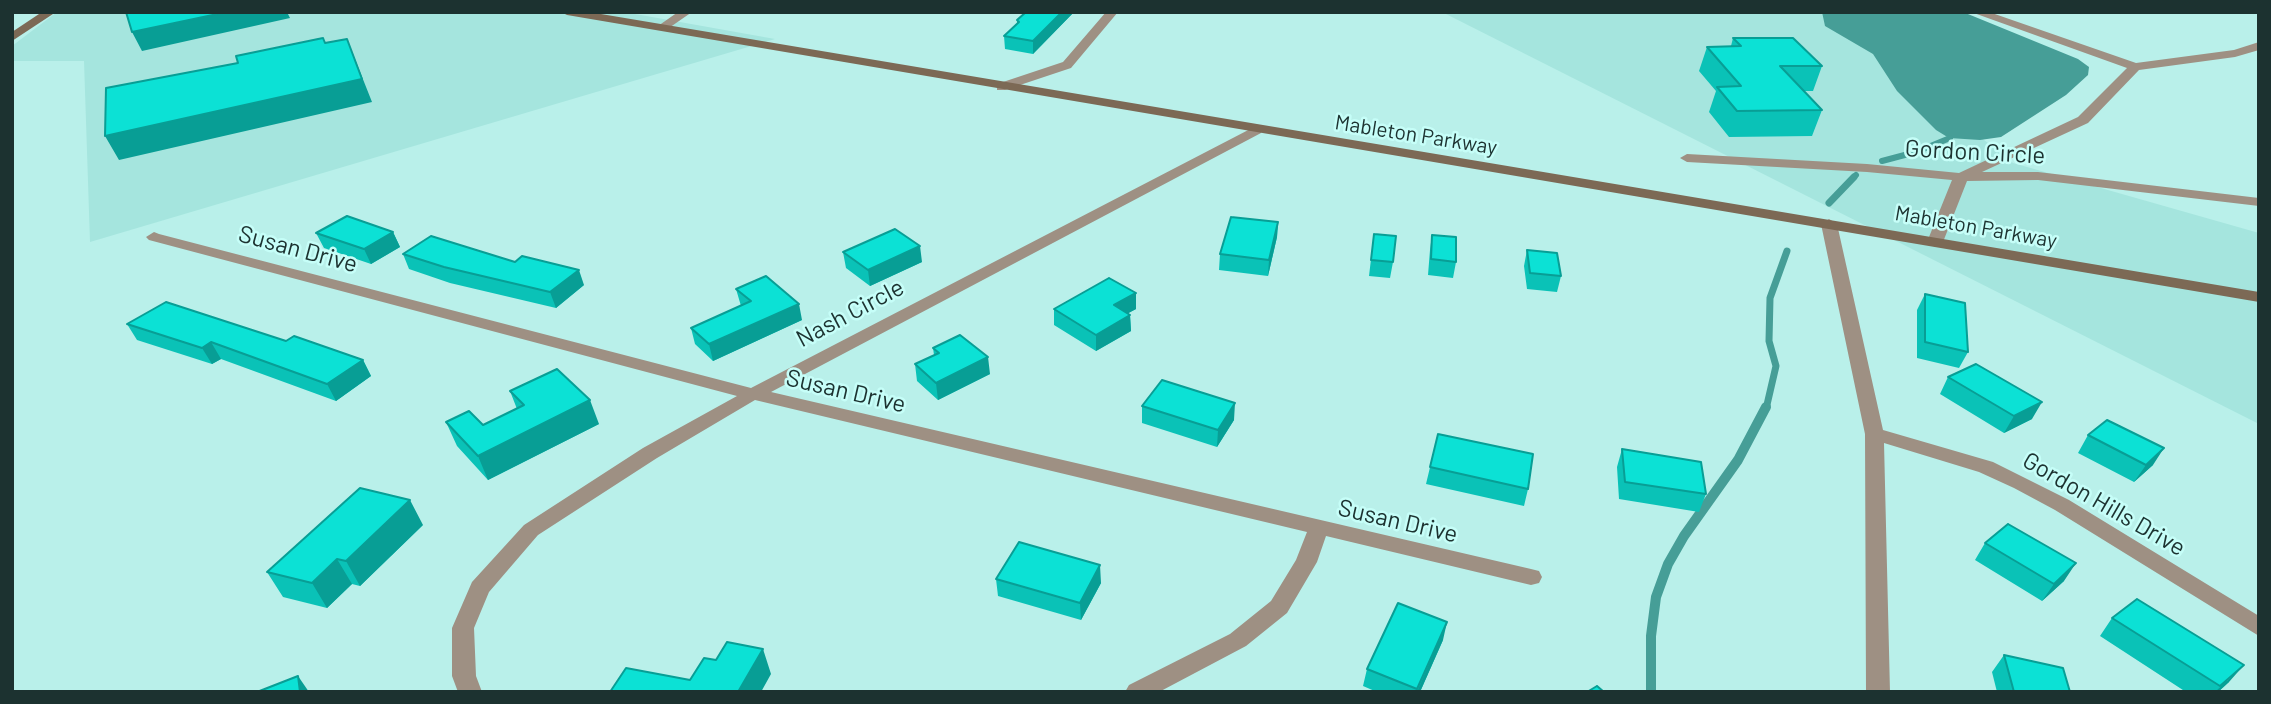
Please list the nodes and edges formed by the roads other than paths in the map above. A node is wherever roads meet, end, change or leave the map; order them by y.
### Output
1 (50, 12) edge
2 (567, 12) edge
3 (686, 12) edge
4 (1112, 12) edge
5 (1977, 12) edge
6 (662, 28) junction
7 (12, 38) edge
8 (2259, 46) edge
9 (2135, 67) junction
10 (1001, 87) junction
11 (1256, 130) junction
12 (1687, 158) dead end
13 (1961, 177) junction
14 (2259, 202) edge
15 (1829, 224) junction
16 (154, 237) dead end
17 (1935, 242) junction
18 (2259, 297) edge
19 (753, 394) junction
20 (1874, 434) junction
21 (1319, 528) junction
22 (1531, 578) dead end
23 (2259, 627) edge
24 (470, 692) edge
25 (1138, 692) edge
26 (1878, 692) edge

1 - 7 main road
2 - 6 main road, Mableton Parkway
3 - 6 street
4 - 10 street
5 - 9 street
6 - 10 main road, Mableton Parkway
8 - 9 street
9 - 13 street
10 - 11 main road, Mableton Parkway
11 - 15 main road, Mableton Parkway
11 - 19 street, Nash Circle
12 - 13 street, Gordon Circle
13 - 14 street, Gordon Circle
13 - 17 street
15 - 17 main road, Mableton Parkway
15 - 20 street
16 - 19 street, Susan Drive
17 - 18 main road, Mableton Parkway
19 - 21 street, Susan Drive
19 - 24 street, Nash Circle
20 - 23 street, Gordon Hills Drive
20 - 26 street
21 - 22 street, Susan Drive
21 - 25 street

